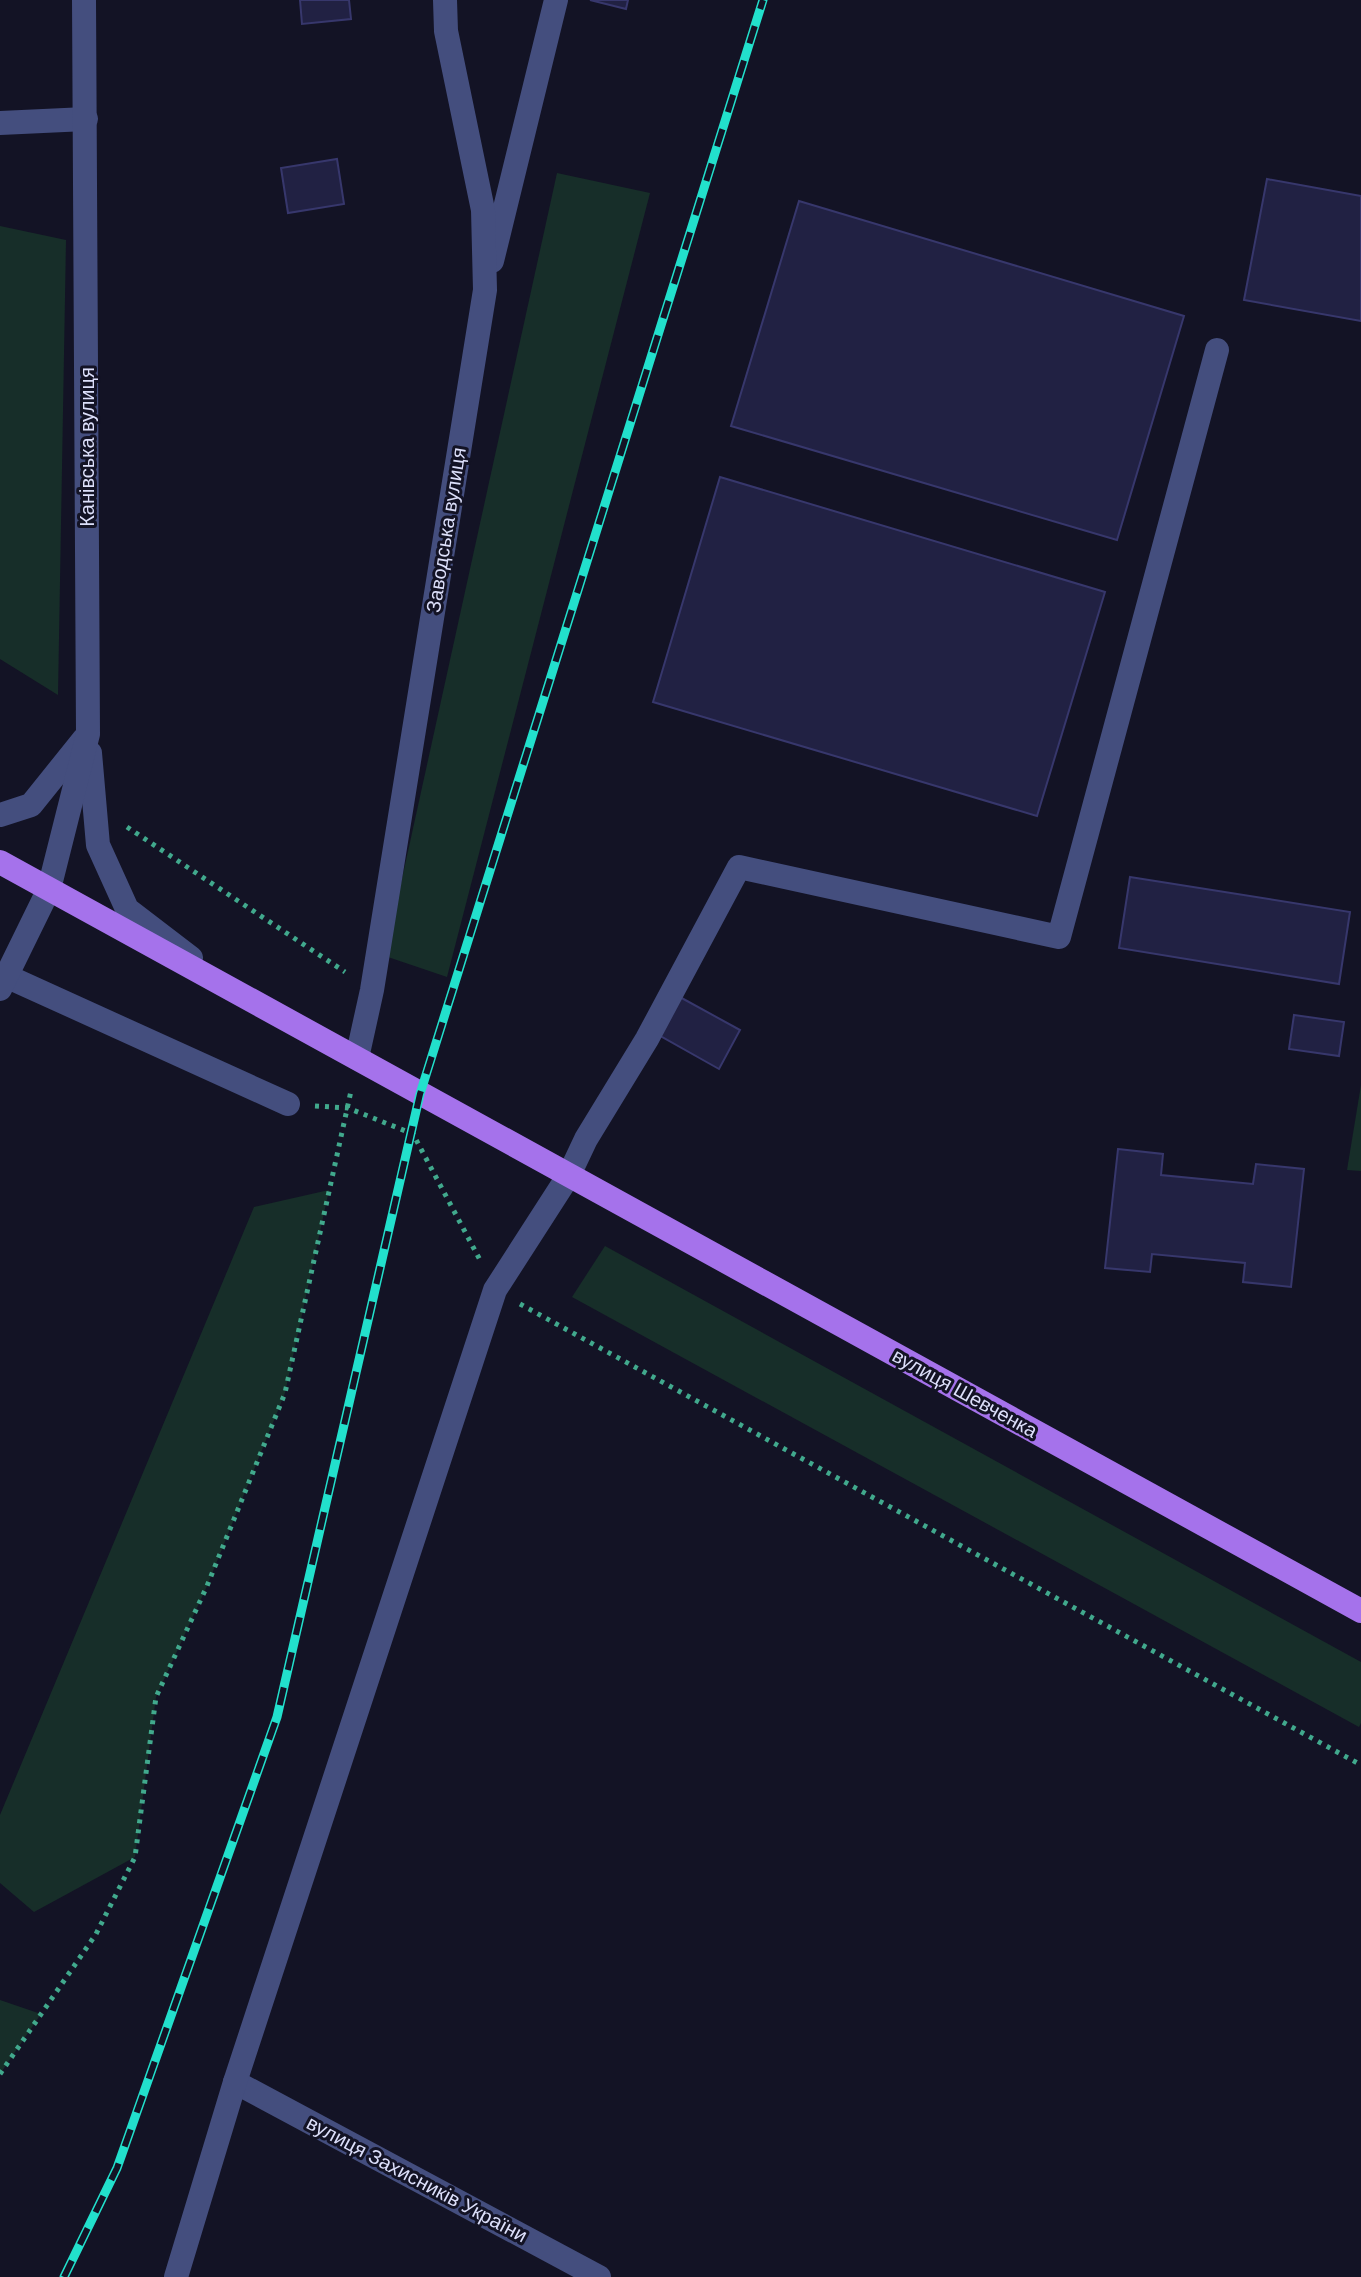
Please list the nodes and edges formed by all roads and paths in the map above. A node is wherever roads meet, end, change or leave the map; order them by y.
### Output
1 (84, 0) edge
2 (445, 0) edge
3 (556, 0) edge
4 (86, 119) junction
5 (0, 123) edge
6 (485, 290) junction
7 (1217, 350) dead end
8 (88, 734) junction
9 (95, 806) junction
10 (0, 815) edge
11 (0, 862) edge
12 (49, 889) junction
13 (3, 983) edge
14 (231, 989) junction
15 (372, 990) junction
16 (357, 1058) junction
17 (288, 1104) joint
18 (348, 1108) junction
19 (569, 1175) junction
20 (495, 1290) junction
21 (1361, 1611) edge
22 (1361, 1765) edge
23 (0, 2074) edge
24 (235, 2082) junction
25 (176, 2277) edge
26 (599, 2277) edge

1 - 4 street, Канівська вулиця
2 - 6 street, Заводська вулиця
3 - 6 street
4 - 5 street
4 - 8 street, Канівська вулиця
6 - 15 street, Заводська вулиця
7 - 19 street
8 - 9 street
8 - 10 street
8 - 12 street, Канівська вулиця
9 - 14 street
9 - 15 path
11 - 12 main road
12 - 13 street, Канівська вулиця
12 - 14 main road, вулиця Шевченка
13 - 17 street
14 - 16 main road, вулиця Шевченка
15 - 16 street, Заводська вулиця
16 - 18 path
16 - 19 main road, вулиця Шевченка
17 - 18 path
18 - 20 path
18 - 23 path
19 - 20 street
19 - 21 main road, вулиця Шевченка
20 - 22 path
20 - 24 street
24 - 25 street
24 - 26 street, вулиця Захисників України

